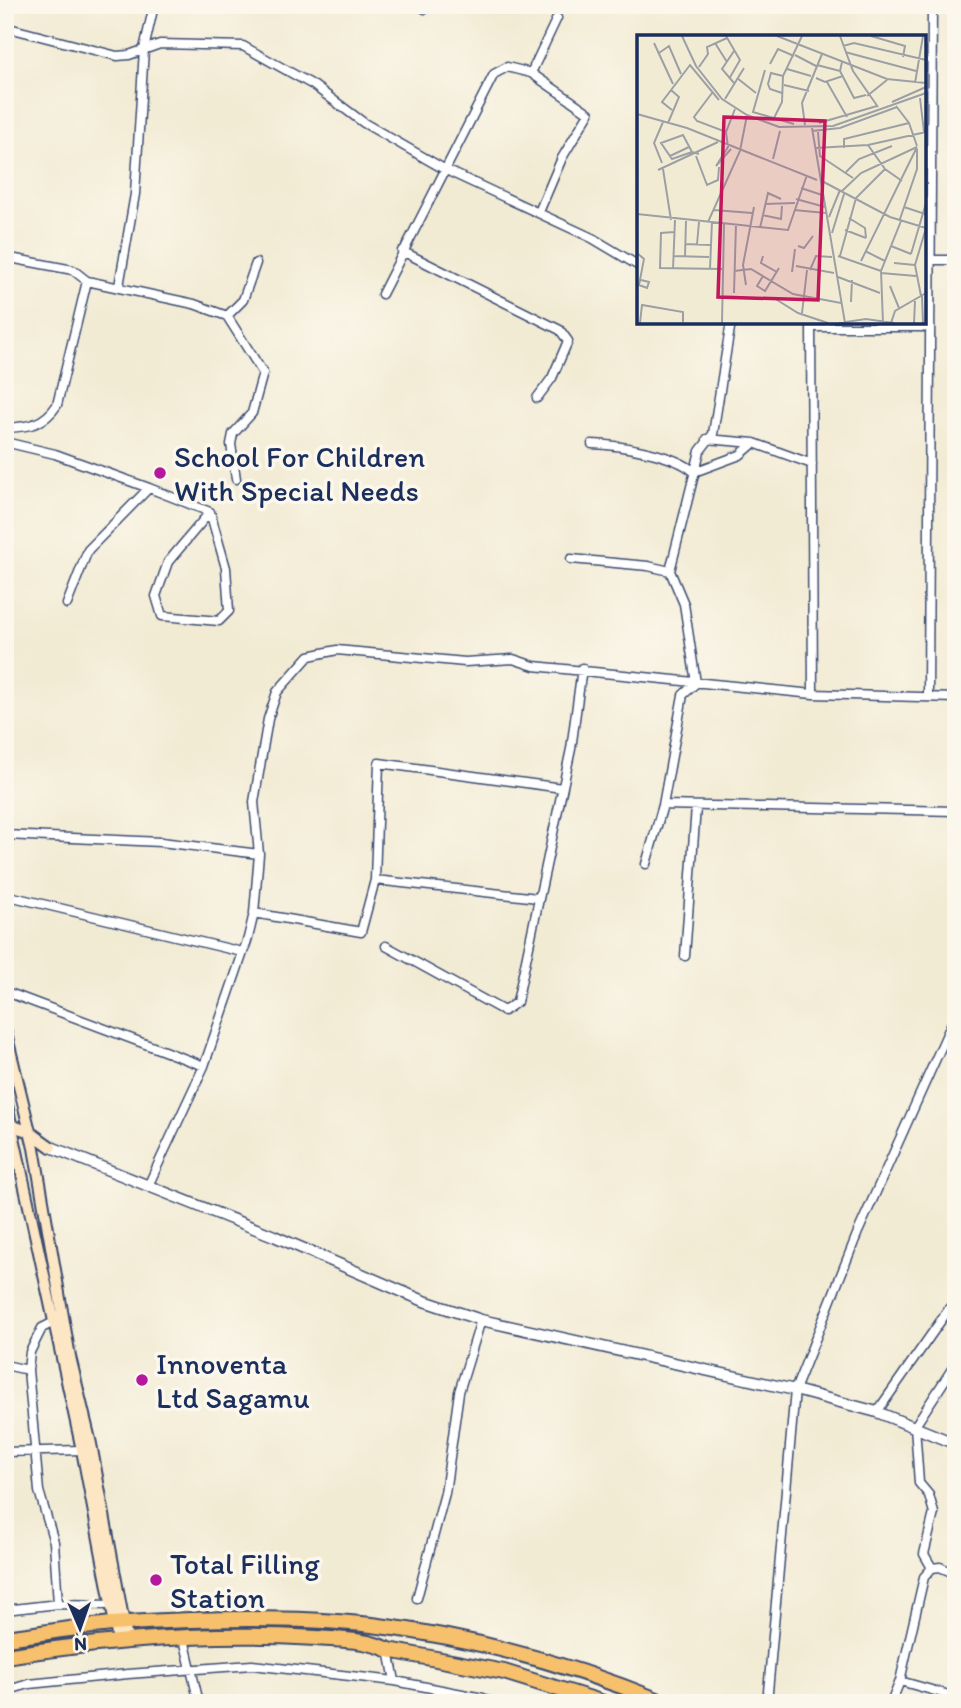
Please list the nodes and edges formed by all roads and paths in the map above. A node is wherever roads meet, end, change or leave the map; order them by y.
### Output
1 (154, 5) edge
2 (932, 5) edge
3 (557, 18) dead end
4 (5, 27) edge
5 (145, 49) junction
6 (531, 72) junction
7 (444, 169) junction
8 (539, 212) junction
9 (928, 246) edge
10 (402, 251) junction
11 (5, 257) edge
12 (931, 260) junction
13 (956, 260) edge
14 (256, 263) dead end
15 (637, 265) edge
16 (87, 281) junction
17 (119, 286) junction
18 (382, 294) dead end
19 (228, 316) junction
20 (731, 324) edge
21 (811, 324) edge
22 (930, 327) junction
23 (537, 398) dead end
24 (5, 428) edge
25 (707, 439) junction
26 (5, 442) edge
27 (592, 443) dead end
28 (754, 443) junction
29 (812, 464) junction
30 (694, 472) junction
31 (236, 479) dead end
32 (149, 488) junction
33 (210, 512) junction
34 (571, 559) dead end
35 (670, 571) junction
36 (67, 604) dead end
37 (582, 668) junction
38 (696, 683) junction
39 (813, 694) junction
40 (928, 696) junction
41 (956, 698) edge
42 (562, 788) junction
43 (663, 805) junction
44 (696, 807) junction
45 (956, 811) edge
46 (5, 835) edge
47 (259, 854) junction
48 (646, 864) dead end
49 (375, 880) junction
50 (5, 895) edge
51 (538, 898) junction
52 (254, 913) junction
53 (386, 946) dead end
54 (242, 952) junction
55 (685, 956) dead end
56 (5, 996) edge
57 (956, 1014) edge
58 (5, 1029) edge
59 (204, 1066) junction
60 (5, 1096) edge
61 (9, 1124) edge
62 (30, 1132) junction
63 (9, 1140) edge
64 (51, 1147) junction
65 (34, 1148) junction
66 (148, 1186) junction
67 (956, 1298) edge
68 (481, 1320) junction
69 (52, 1323) junction
70 (956, 1363) edge
71 (5, 1365) edge
72 (28, 1370) junction
73 (795, 1390) junction
74 (877, 1412) junction
75 (915, 1426) junction
76 (956, 1444) edge
77 (82, 1450) junction
78 (5, 1452) edge
79 (38, 1452) junction
80 (932, 1568) junction
81 (956, 1574) edge
82 (417, 1598) dead end
83 (58, 1604) junction
84 (112, 1605) junction
85 (5, 1611) edge
86 (120, 1623) junction
87 (5, 1638) edge
88 (184, 1639) junction
89 (122, 1640) junction
90 (389, 1650) junction
91 (5, 1656) edge
92 (191, 1671) junction
93 (394, 1681) junction
94 (900, 1681) junction
95 (5, 1690) edge
96 (956, 1698) edge
97 (199, 1703) edge
98 (492, 1703) edge
99 (604, 1703) edge
100 (665, 1703) edge
101 (767, 1703) edge
102 (891, 1703) edge

1 - 5 street
2 - 9 street
3 - 6 street
4 - 5 street
5 - 7 street
5 - 17 street
6 - 7 street
6 - 8 street
7 - 8 street
7 - 10 street
8 - 15 street
9 - 12 street
10 - 18 street
10 - 23 street
11 - 16 street
12 - 13 street
12 - 22 street
14 - 19 street
16 - 17 street
16 - 24 street
17 - 19 street
19 - 31 street
20 - 25 street
21 - 22 street
21 - 29 street
22 - 40 street
25 - 28 street
25 - 30 street
26 - 32 street
27 - 30 street
28 - 29 street
28 - 30 street
29 - 39 street
30 - 35 street
32 - 33 street
32 - 36 street
33 - 33 street
34 - 35 street
35 - 38 street
37 - 38 street
37 - 42 street
37 - 47 street
38 - 39 street
38 - 43 street
39 - 40 street
40 - 41 street
42 - 49 street
42 - 51 street
43 - 44 street
43 - 48 street
44 - 45 street
44 - 55 street
46 - 47 street
47 - 52 street
49 - 51 street
49 - 52 street
50 - 54 street
51 - 53 street
52 - 54 street
54 - 59 street
56 - 59 street
57 - 73 street
58 - 62 main road
59 - 66 street
60 - 61 main road
61 - 62 main road
61 - 63 main road
62 - 64 main road
62 - 65 main road
63 - 65 main road
63 - 69 main road
64 - 65 main road
64 - 66 street
65 - 86 main road
66 - 68 street
67 - 74 street
68 - 73 street
68 - 82 street
69 - 72 street
69 - 77 main road
70 - 75 street
71 - 72 street
72 - 79 street
73 - 74 street
73 - 101 street
74 - 75 street
75 - 76 street
75 - 80 street
77 - 79 street
77 - 84 main road
78 - 79 street
79 - 83 street
80 - 81 street
80 - 94 street
83 - 84 street
83 - 85 street
84 - 86 main road
86 - 87 highway
86 - 89 main road
86 - 100 highway
88 - 89 highway
88 - 90 highway
88 - 92 street
89 - 91 highway
90 - 93 street
90 - 99 highway
92 - 93 street
92 - 95 street
92 - 97 street
93 - 98 street
94 - 96 street
94 - 102 street

